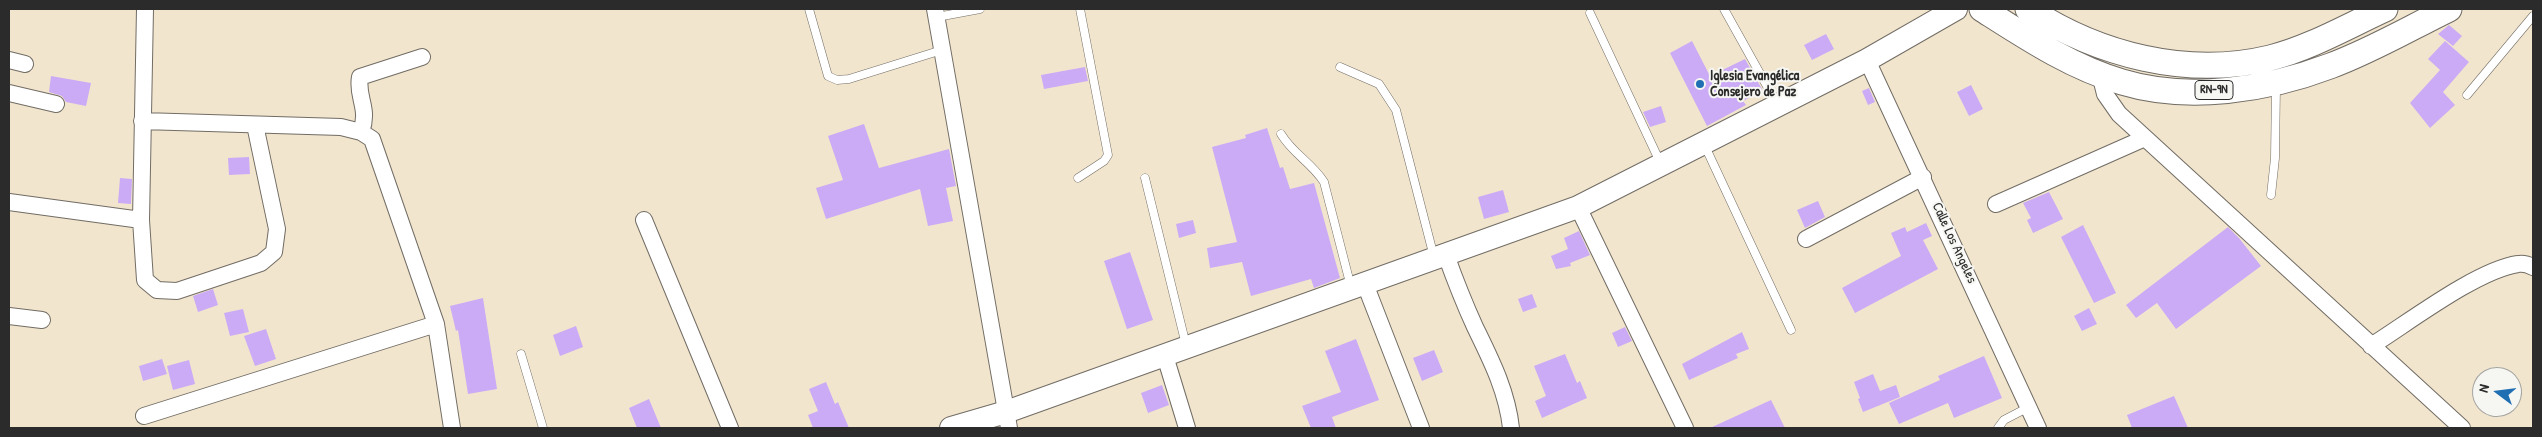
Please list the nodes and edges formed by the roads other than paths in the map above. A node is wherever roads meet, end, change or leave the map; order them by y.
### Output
1 (145, 9) edge
2 (809, 9) edge
3 (980, 9) edge
4 (1080, 9) edge
5 (1724, 9) edge
6 (1956, 9) edge
7 (1982, 9) edge
8 (2028, 9) edge
9 (2385, 9) edge
10 (2449, 9) edge
11 (936, 13) edge
12 (1590, 13) dead end
13 (2533, 16) edge
14 (942, 50) junction
15 (422, 58) dead end
16 (1867, 60) junction
17 (1340, 67) dead end
18 (2100, 74) junction
19 (2276, 81) junction
20 (9, 93) edge
21 (2467, 95) dead end
22 (56, 104) dead end
23 (1777, 104) junction
24 (142, 121) junction
25 (255, 125) junction
26 (361, 132) junction
27 (1281, 134) dead end
28 (2145, 138) junction
29 (1704, 142) junction
30 (1660, 164) junction
31 (1924, 177) junction
32 (1078, 178) dead end
33 (1145, 178) dead end
34 (2271, 195) dead end
35 (9, 202) edge
36 (1996, 204) dead end
37 (1578, 208) junction
38 (141, 220) junction
39 (644, 220) dead end
40 (1806, 239) dead end
41 (1440, 257) junction
42 (2533, 267) edge
43 (1358, 286) junction
44 (9, 316) edge
45 (42, 320) dead end
46 (436, 324) junction
47 (1791, 330) dead end
48 (2371, 346) junction
49 (1187, 347) junction
50 (520, 354) dead end
51 (1165, 356) junction
52 (2029, 407) junction
53 (144, 416) dead end
54 (1007, 420) edge
55 (452, 428) edge
56 (543, 428) edge
57 (730, 428) edge
58 (951, 428) edge
59 (1187, 428) edge
60 (1421, 428) edge
61 (1511, 428) edge
62 (1685, 428) edge
63 (1998, 428) edge
64 (2038, 428) edge
65 (2462, 428) edge

1 - 24 street
2 - 14 lane
3 - 11 lane
4 - 32 lane
5 - 23 lane
6 - 16 street
7 - 18 main road, RN-9N
8 - 9 main road, RN-9N
10 - 19 main road, RN-9N
11 - 14 street
12 - 30 lane
13 - 21 lane
14 - 54 street
15 - 26 street
16 - 23 street
16 - 31 street, Calle Los Angeles
17 - 41 lane
18 - 19 main road, RN-9N
18 - 28 street
19 - 34 lane
20 - 22 street
23 - 29 street
24 - 25 street
24 - 38 street
25 - 26 street
25 - 38 street
26 - 46 street
27 - 43 lane
28 - 36 street
28 - 48 street
29 - 30 street
29 - 47 lane
30 - 37 street
31 - 40 street
31 - 52 street, Calle Los Angeles
33 - 49 lane
35 - 38 street
37 - 41 street
37 - 62 street
39 - 57 street
41 - 43 street
41 - 61 street
42 - 48 street
43 - 49 street
43 - 60 street
44 - 45 street
46 - 53 street
46 - 55 street
48 - 65 street
49 - 51 street
50 - 56 lane
51 - 54 street
51 - 59 street
52 - 63 lane
52 - 64 street, Calle Los Angeles
54 - 58 street

